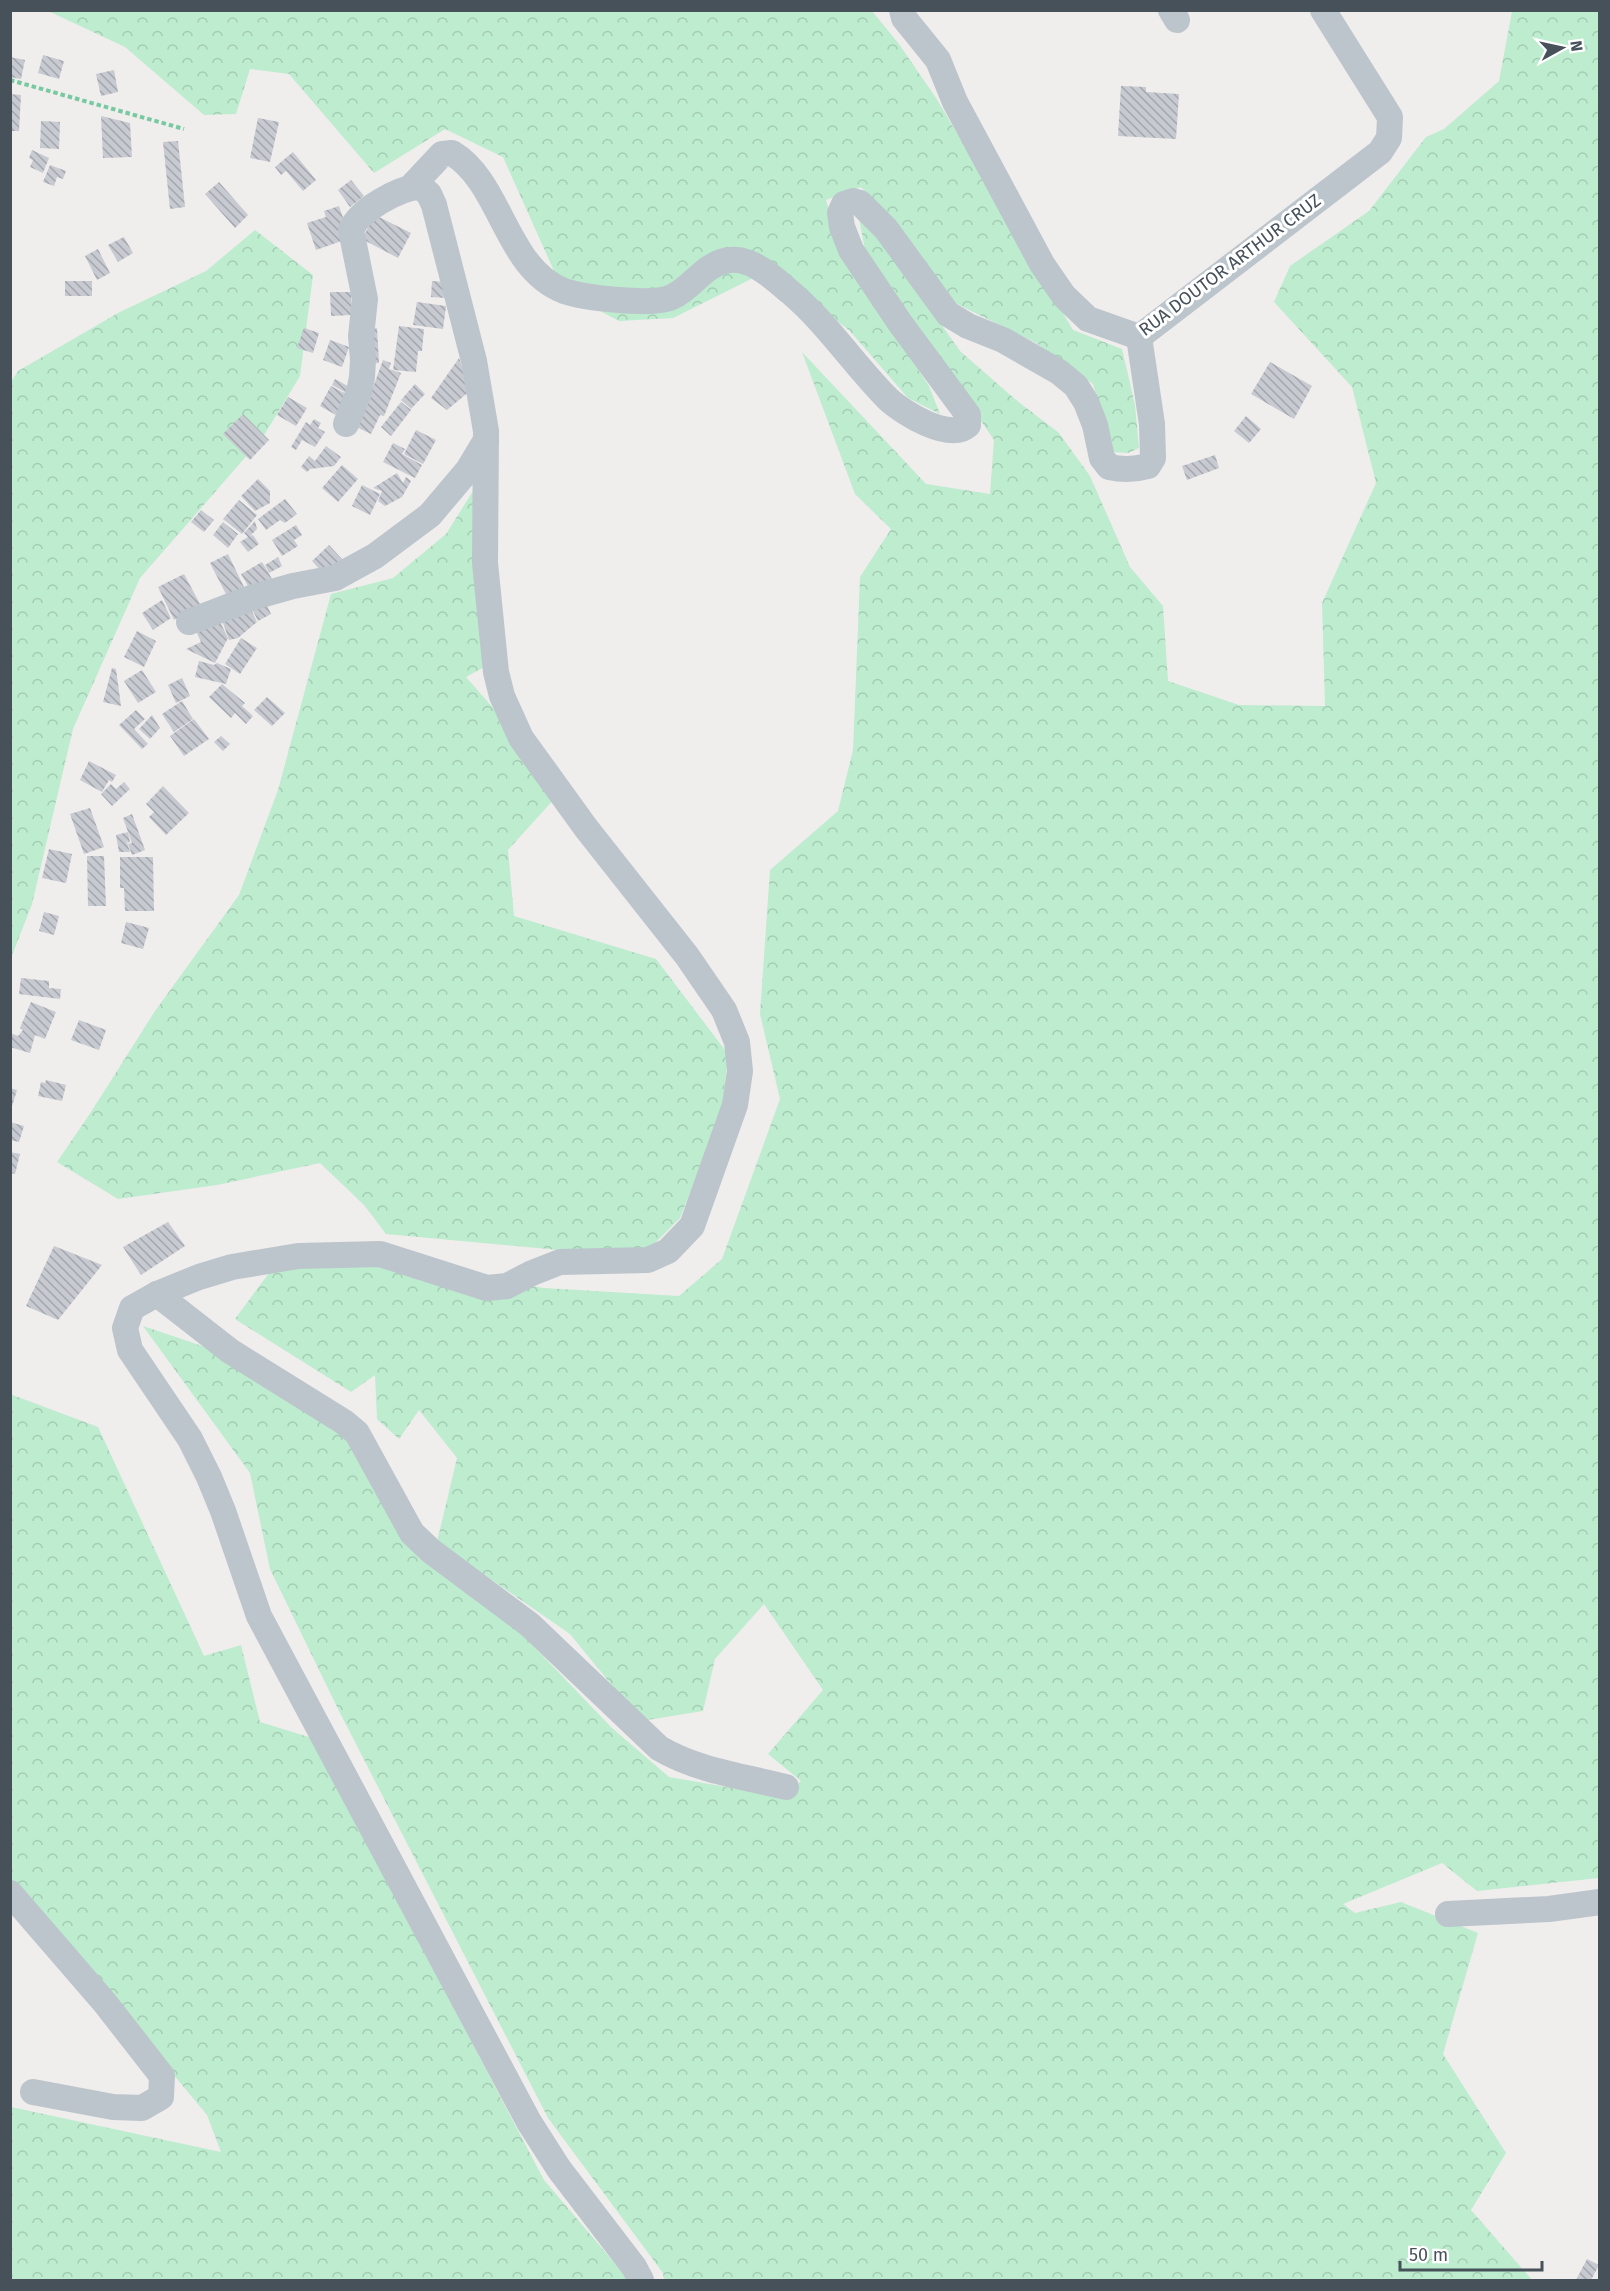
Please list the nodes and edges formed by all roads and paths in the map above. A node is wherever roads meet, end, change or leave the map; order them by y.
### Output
1 (902, 10) edge
2 (1323, 10) edge
3 (10, 80) edge
4 (184, 129) dead end
5 (411, 188) junction
6 (1138, 337) junction
7 (346, 424) dead end
8 (486, 440) junction
9 (189, 622) dead end
10 (157, 1294) junction
11 (786, 1786) dead end
12 (10, 1893) edge
13 (1599, 1902) edge
14 (1448, 1914) dead end
15 (33, 2092) dead end
16 (641, 2280) edge

1 - 6 street, RUA DOUTOR ARTHUR CRUZ
2 - 6 street, RUA DOUTOR ARTHUR CRUZ
3 - 4 path
5 - 6 street
5 - 7 street
5 - 8 street
8 - 9 street
8 - 10 street
10 - 11 street
10 - 16 street
12 - 15 street
13 - 14 street

